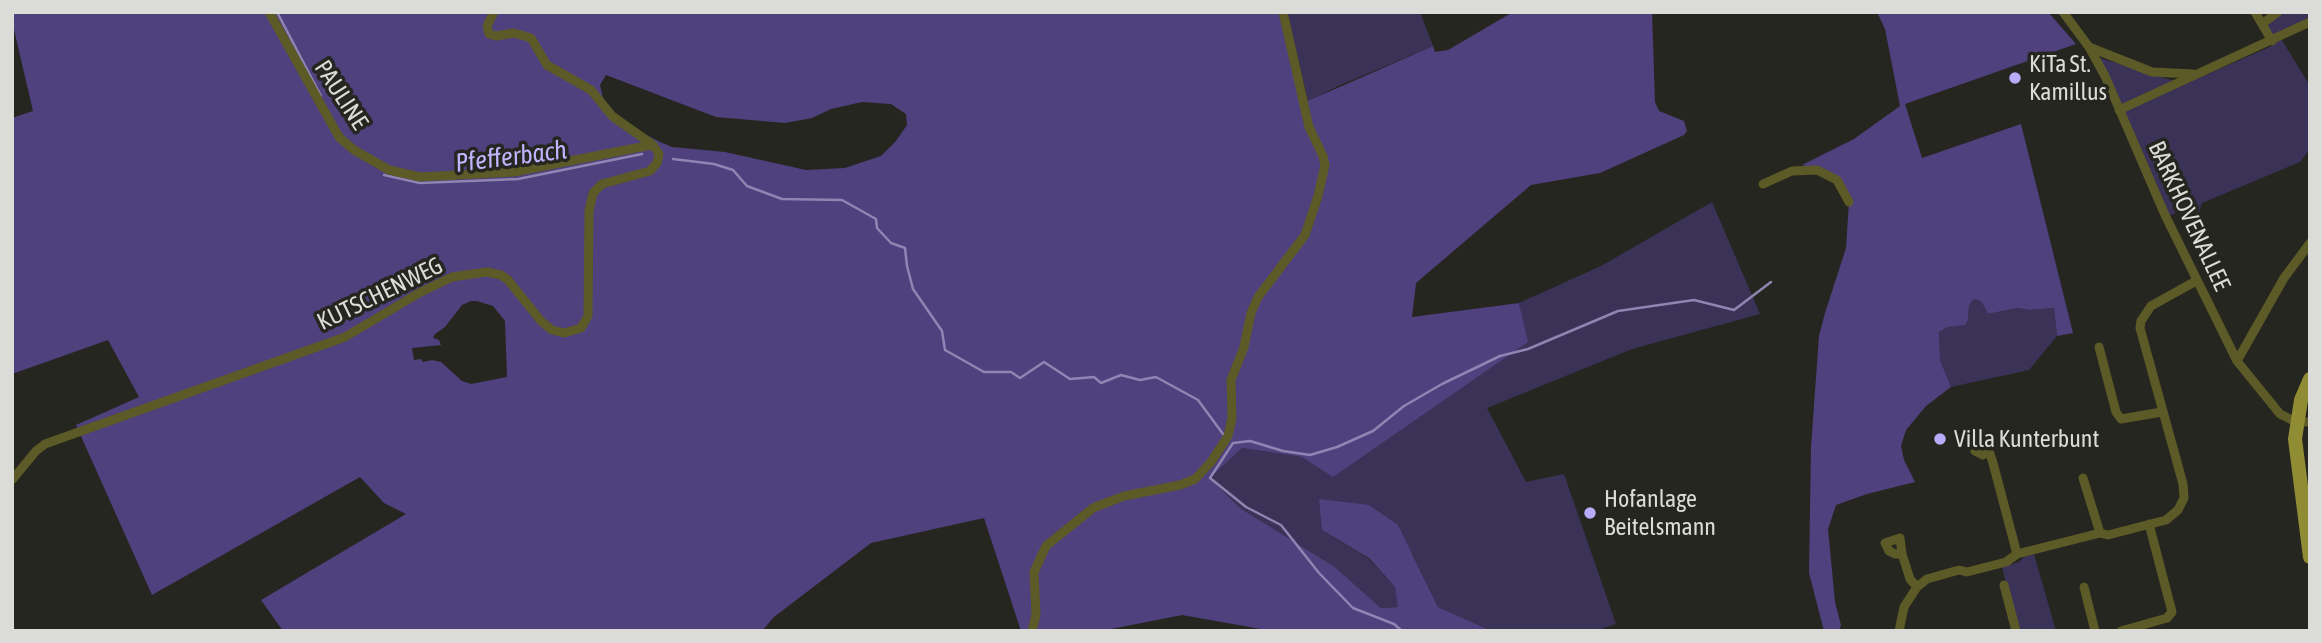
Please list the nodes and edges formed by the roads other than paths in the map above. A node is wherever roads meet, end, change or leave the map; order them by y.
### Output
1 (269, 12) edge
2 (495, 12) edge
3 (1283, 12) edge
4 (2063, 12) edge
5 (2255, 12) edge
6 (2278, 12) edge
7 (2310, 22) edge
8 (2262, 24) junction
9 (2272, 41) junction
10 (2089, 47) junction
11 (2198, 74) junction
12 (2119, 110) junction
13 (653, 145) junction
14 (1763, 184) dead end
15 (1849, 202) dead end
16 (2310, 243) edge
17 (2196, 281) junction
18 (2099, 347) dead end
19 (2237, 360) junction
20 (2310, 379) edge
21 (2162, 412) junction
22 (2303, 422) edge
23 (1987, 448) dead end
24 (2083, 478) dead end
25 (12, 480) edge
26 (2149, 524) junction
27 (2100, 533) junction
28 (1902, 554) dead end
29 (2017, 554) junction
30 (2310, 557) edge
31 (2004, 585) dead end
32 (1917, 587) junction
33 (2084, 587) dead end
34 (1032, 631) edge
35 (1899, 631) edge
36 (2015, 631) edge
37 (2095, 631) edge
38 (2121, 631) edge

1 - 13 street, PAULINE
2 - 13 street
3 - 34 street
4 - 10 street, BARKHOVENALLEE
5 - 8 street
6 - 8 street
7 - 9 street
8 - 9 street
9 - 11 street
10 - 11 street
10 - 12 street, BARKHOVENALLEE
11 - 12 street
12 - 17 street, BARKHOVENALLEE
13 - 25 street, KUTSCHENWEG
14 - 15 street
16 - 19 street
17 - 19 street, BARKHOVENALLEE
17 - 21 street
18 - 21 street
19 - 22 street, BARKHOVENALLEE
20 - 22 main road
21 - 26 street
22 - 30 main road
23 - 29 street
24 - 27 street
26 - 27 street
26 - 38 street
27 - 29 street
28 - 32 street
29 - 32 street
31 - 36 street
32 - 35 street
33 - 37 street

